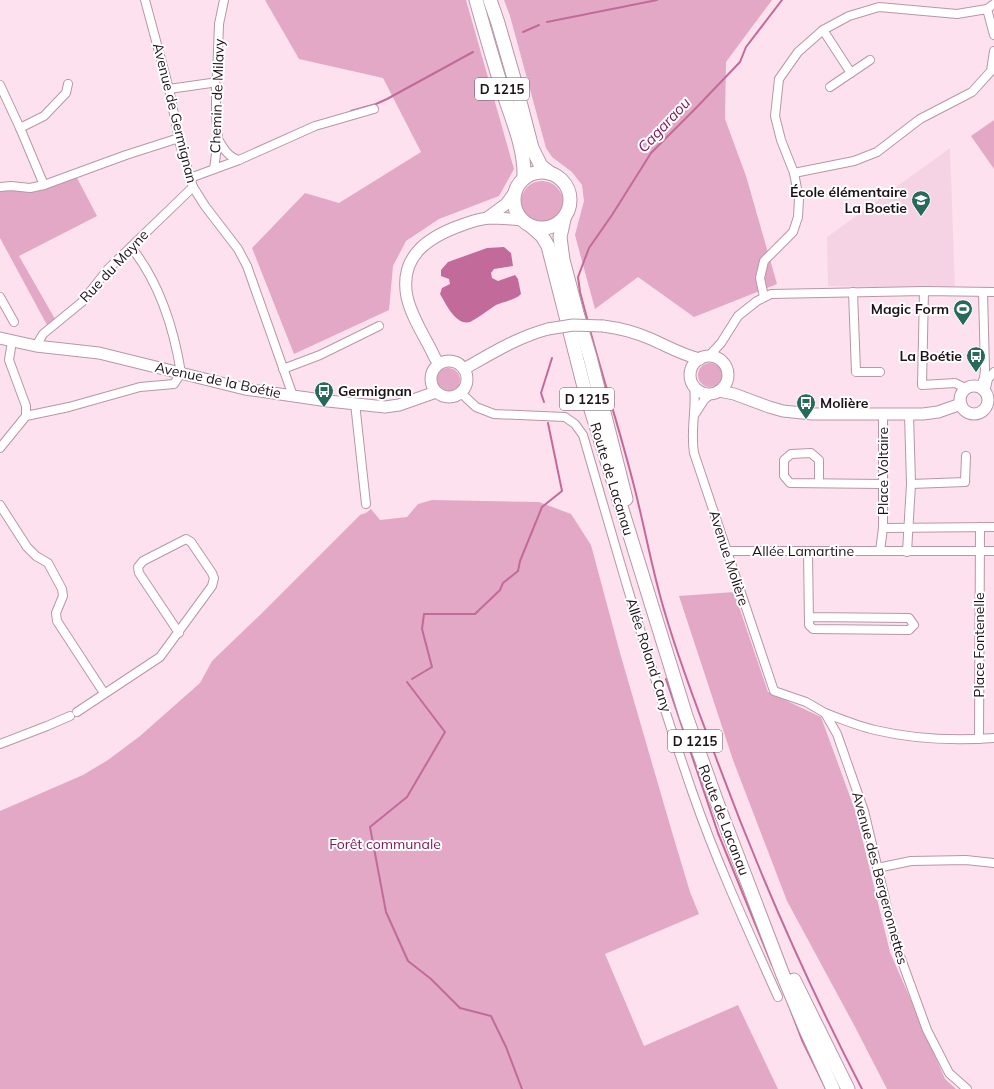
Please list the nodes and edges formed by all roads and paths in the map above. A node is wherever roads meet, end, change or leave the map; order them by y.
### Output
1 (145, 0) edge
2 (224, 0) edge
3 (476, 0) edge
4 (490, 0) edge
5 (990, 6) edge
6 (823, 30) junction
7 (994, 35) edge
8 (994, 51) edge
9 (870, 60) dead end
10 (851, 73) junction
11 (215, 81) junction
12 (68, 84) dead end
13 (0, 85) edge
14 (830, 87) dead end
15 (169, 89) junction
16 (374, 109) dead end
17 (20, 128) junction
18 (179, 138) junction
19 (218, 139) junction
20 (239, 160) junction
21 (214, 169) junction
22 (550, 173) junction
23 (794, 173) junction
24 (190, 178) junction
25 (524, 178) junction
26 (44, 186) junction
27 (0, 187) edge
28 (193, 187) junction
29 (514, 193) junction
30 (487, 218) junction
31 (564, 219) junction
32 (527, 224) junction
33 (130, 246) junction
34 (924, 291) junction
35 (852, 292) junction
36 (983, 292) junction
37 (994, 292) edge
38 (764, 297) junction
39 (0, 298) edge
40 (14, 322) dead end
41 (379, 326) dead end
42 (0, 338) edge
43 (12, 341) junction
44 (36, 346) junction
45 (669, 348) junction
46 (704, 357) junction
47 (439, 364) junction
48 (283, 369) junction
49 (464, 369) junction
50 (880, 372) dead end
51 (994, 372) edge
52 (181, 373) junction
53 (691, 373) junction
54 (728, 376) junction
55 (694, 386) junction
56 (967, 389) junction
57 (982, 390) junction
58 (436, 392) junction
59 (715, 392) junction
60 (461, 393) junction
61 (293, 396) junction
62 (755, 402) junction
63 (356, 403) junction
64 (961, 404) junction
65 (991, 407) edge
66 (883, 414) junction
67 (909, 414) junction
68 (26, 416) junction
69 (692, 422) junction
70 (0, 448) edge
71 (966, 456) dead end
72 (819, 482) junction
73 (882, 484) junction
74 (911, 484) junction
75 (366, 504) dead end
76 (0, 505) edge
77 (909, 526) junction
78 (980, 527) junction
79 (994, 527) edge
80 (883, 528) junction
81 (726, 551) junction
82 (808, 551) junction
83 (880, 551) junction
84 (980, 551) junction
85 (994, 551) edge
86 (907, 552) junction
87 (643, 573) junction
88 (809, 617) junction
89 (179, 633) junction
90 (104, 693) junction
91 (825, 713) junction
92 (994, 738) edge
93 (979, 739) junction
94 (0, 744) edge
95 (994, 863) edge
96 (877, 868) junction
97 (756, 905) junction
98 (778, 997) dead end
99 (833, 1089) edge
100 (848, 1089) edge
101 (967, 1089) edge

1 - 15 street, Avenue de Germignan
2 - 11 street, Chemin de Milavy
3 - 25 main road, D 1215
4 - 22 main road, D 1215
5 - 6 street
5 - 7 street
6 - 10 street
6 - 23 street
8 - 23 street
9 - 10 street
10 - 14 street
11 - 15 street
11 - 19 street, Chemin de Milavy
12 - 17 street
13 - 17 street
15 - 18 street, Avenue de Germignan
16 - 20 street
17 - 26 street
18 - 24 street, Avenue de Germignan
18 - 26 street
19 - 20 street
19 - 21 street, Chemin de Milavy
20 - 21 street
21 - 24 street
22 - 25 main road
22 - 31 main road
23 - 38 street
24 - 28 street, Avenue de Germignan
25 - 29 main road
26 - 27 street
28 - 33 street, Rue du Mayne
28 - 48 street, Avenue de Germignan
29 - 30 main road
29 - 32 main road
30 - 32 main road
30 - 47 main road
31 - 32 main road
31 - 87 main road, Route de Lacanau / D 1215
32 - 87 main road, Route de Lacanau / D 1215
33 - 44 street, Rue du Mayne
33 - 52 street
34 - 35 street
34 - 36 street
34 - 56 street
35 - 38 street
35 - 50 street
36 - 37 street
36 - 57 street
38 - 46 street
39 - 40 street
41 - 48 street
42 - 43 main road, Avenue de la Boétie
43 - 44 main road, Avenue de la Boétie
43 - 68 street
44 - 52 main road, Avenue de la Boétie
45 - 46 main road
45 - 49 main road, bridge
45 - 53 main road
46 - 53 main road
46 - 54 main road
47 - 49 main road
47 - 58 main road
48 - 61 street, Avenue de Germignan
49 - 60 main road
51 - 57 street
52 - 61 main road, Avenue de la Boétie
52 - 68 street
53 - 55 main road
54 - 59 main road
54 - 62 main road
55 - 59 main road
55 - 69 street, Avenue Molière
56 - 57 main road
56 - 64 main road
57 - 65 main road
58 - 60 main road
58 - 63 main road, Avenue de la Boétie
59 - 62 main road
59 - 69 street, Avenue Molière
60 - 98 street, Allée Roland Cany
61 - 63 main road, Avenue de la Boétie
62 - 66 main road
63 - 75 street
64 - 65 main road
64 - 67 main road
66 - 67 main road
66 - 73 street, Place Voltaire
67 - 74 street, Place Voltaire
68 - 70 street
69 - 81 street, Avenue Molière
71 - 74 street
72 - 72 street
72 - 73 street
73 - 80 street, Place Voltaire
74 - 77 street, Place Voltaire
76 - 90 street
77 - 78 street
77 - 80 street
77 - 86 street, Place Voltaire
78 - 79 street
78 - 84 street, Place Fontenelle
80 - 83 street, Place Voltaire
81 - 82 street, Allée Lamartine
81 - 91 street, Avenue Molière
82 - 83 street, Allée Lamartine
82 - 88 street
83 - 86 street, Allée Lamartine
84 - 85 street, Allée Lamartine
84 - 86 street, Allée Lamartine
84 - 93 street, Place Fontenelle
87 - 97 main road, Route de Lacanau / D 1215
88 - 88 street
89 - 89 street
89 - 90 street
90 - 94 street
91 - 93 street
91 - 96 street, Avenue des Bergeronnettes
92 - 93 street
95 - 96 street
96 - 101 street, Avenue des Bergeronnettes
97 - 99 main road, Route de Lacanau / D 1215
97 - 100 main road, Route de Lacanau / D 1215

